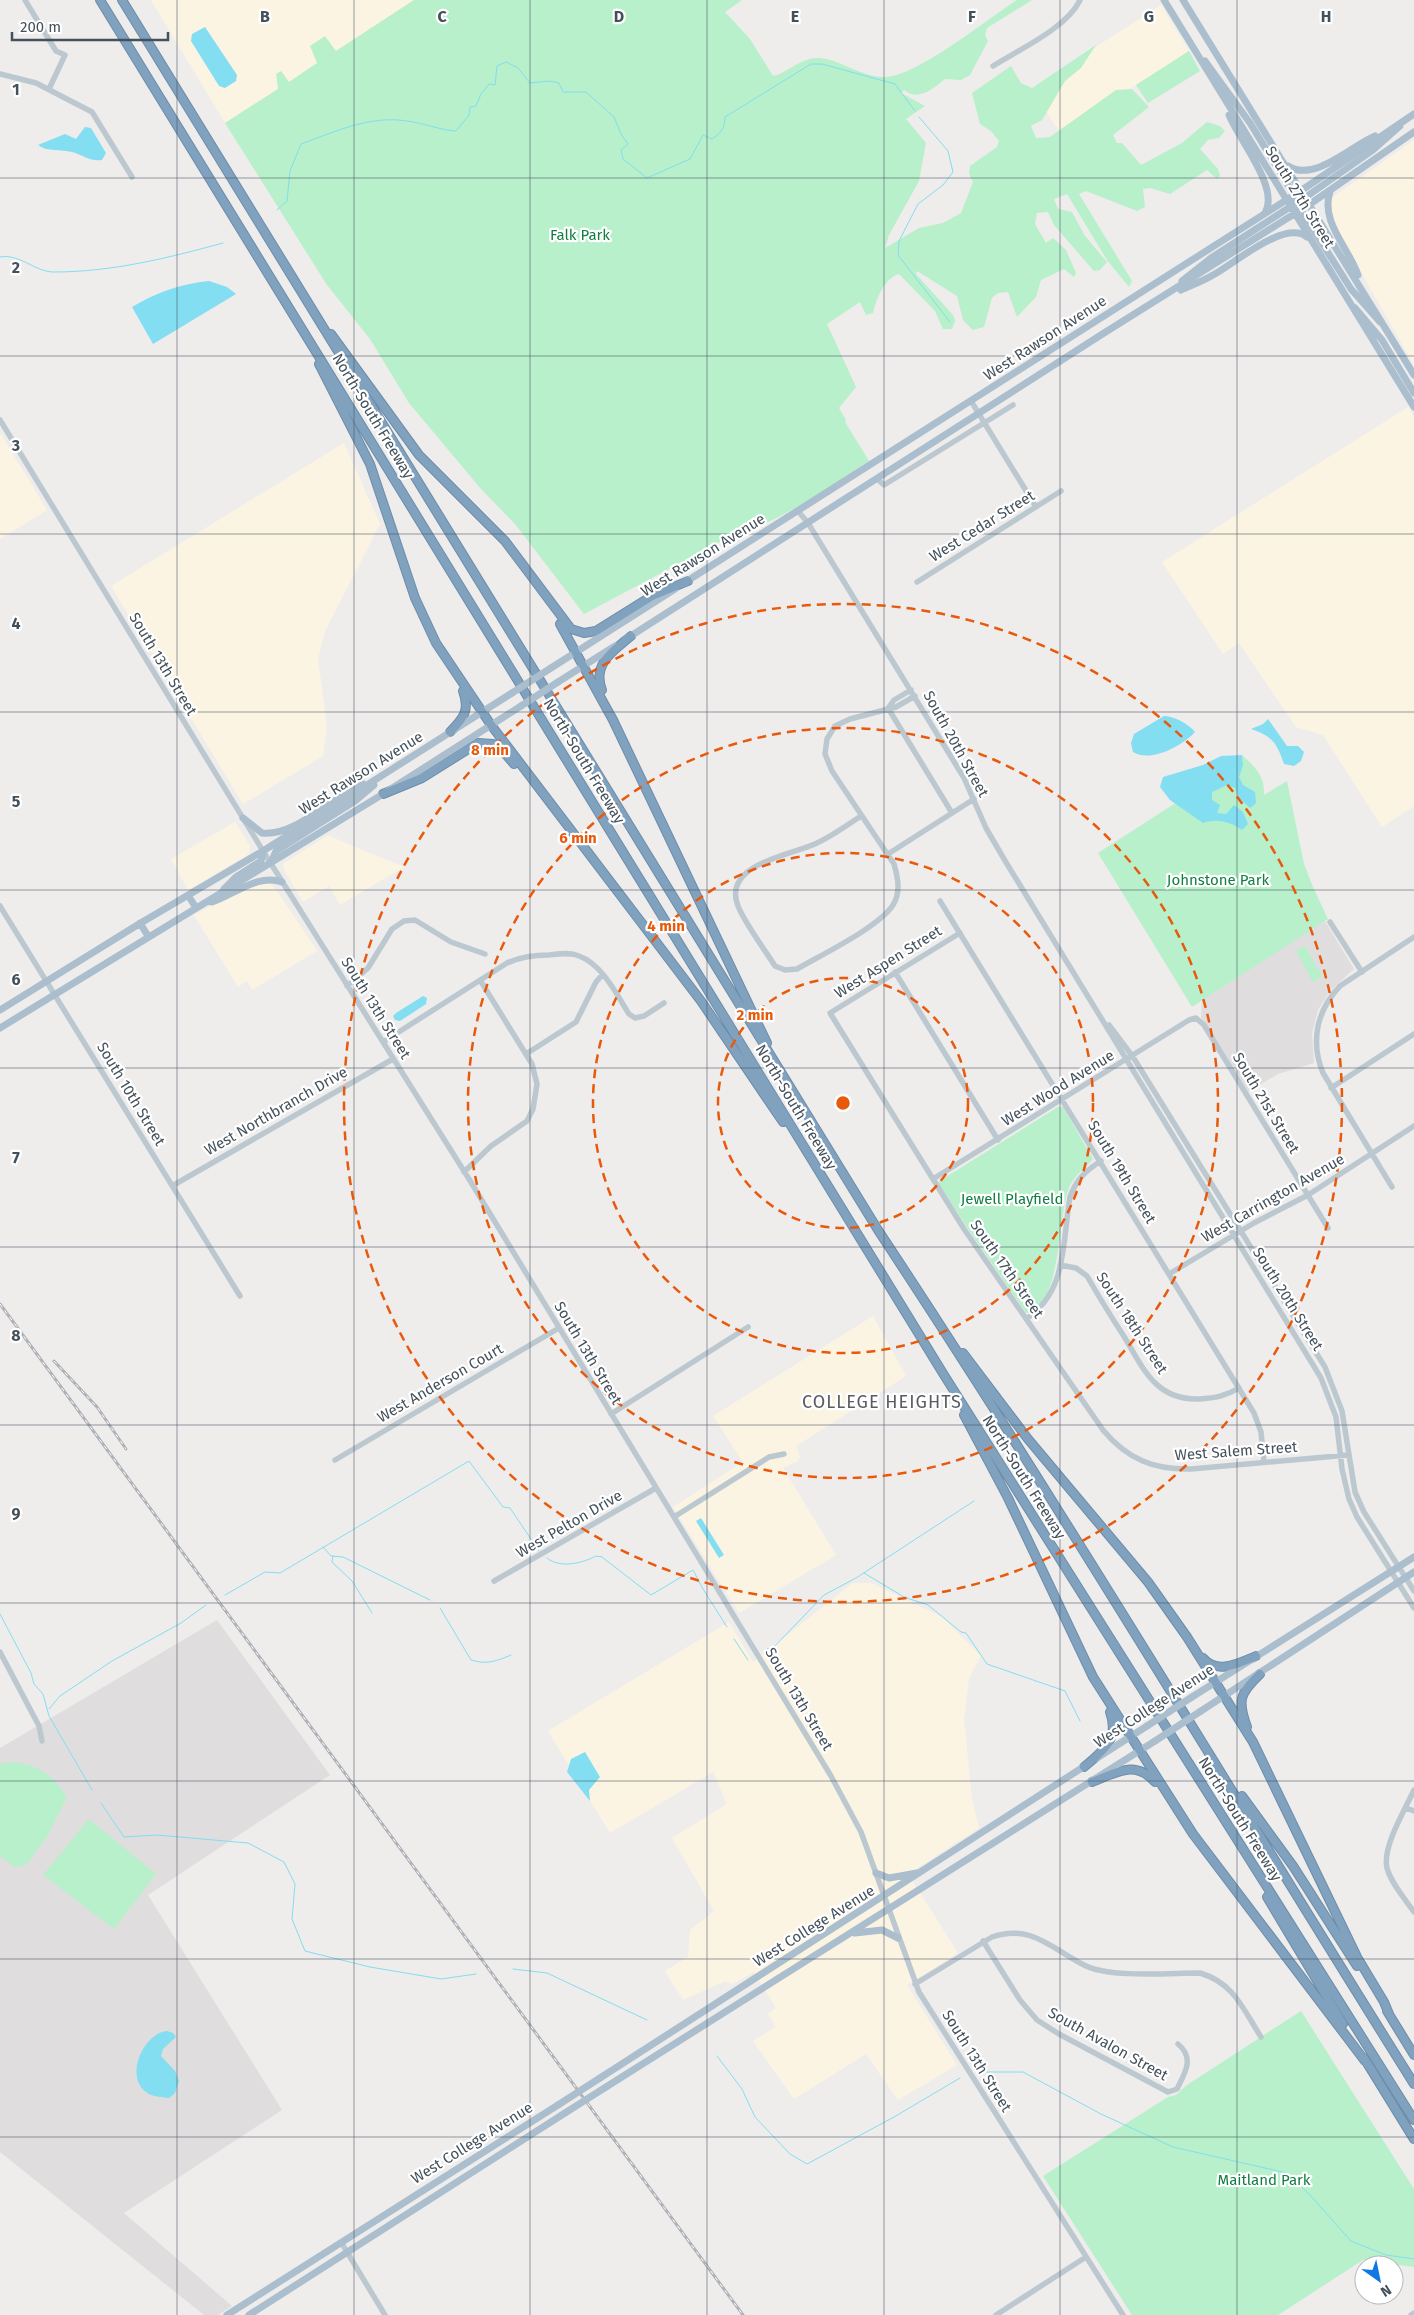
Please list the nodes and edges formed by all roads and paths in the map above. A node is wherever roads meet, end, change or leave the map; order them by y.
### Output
1 (24, 0) edge
2 (96, 0) edge
3 (100, 0) edge
4 (122, 0) edge
5 (1080, 0) edge
6 (1164, 0) edge
7 (1183, 0) edge
8 (1196, 52) junction
9 (134, 56) junction
10 (993, 66) dead end
11 (0, 74) edge
12 (49, 89) junction
13 (1218, 91) junction
14 (1414, 114) edge
15 (1405, 120) junction
16 (1389, 130) junction
17 (1414, 132) edge
18 (1286, 164) junction
19 (132, 177) dead end
20 (1330, 191) junction
21 (1285, 200) junction
22 (1298, 202) junction
23 (1310, 204) junction
24 (1265, 213) junction
25 (1309, 239) junction
26 (293, 281) junction
27 (1362, 288) junction
28 (1156, 302) junction
29 (1349, 303) junction
30 (290, 308) junction
31 (1096, 321) junction
32 (1383, 325) junction
33 (1104, 333) junction
34 (1413, 372) edge
35 (1414, 393) edge
36 (971, 402) junction
37 (1413, 402) edge
38 (1013, 405) dead end
39 (978, 413) junction
40 (0, 420) edge
41 (984, 423) junction
42 (877, 479) junction
43 (1061, 491) dead end
44 (1036, 507) junction
45 (798, 511) junction
46 (808, 523) junction
47 (688, 581) junction
48 (917, 582) dead end
49 (540, 590) junction
50 (631, 636) junction
51 (577, 652) junction
52 (585, 665) junction
53 (459, 679) junction
54 (911, 690) junction
55 (915, 696) junction
56 (889, 708) junction
57 (482, 712) junction
58 (613, 720) junction
59 (491, 725) junction
60 (450, 732) junction
61 (386, 773) junction
62 (382, 794) junction
63 (543, 796) junction
64 (974, 800) junction
65 (952, 813) junction
66 (861, 816) junction
67 (243, 818) junction
68 (263, 851) junction
69 (888, 854) junction
70 (271, 863) junction
71 (282, 882) junction
72 (221, 893) junction
73 (188, 895) junction
74 (940, 901) dead end
75 (0, 906) edge
76 (199, 906) junction
77 (1330, 922) dead end
78 (140, 923) junction
79 (960, 933) junction
80 (148, 936) junction
81 (1414, 937) edge
82 (485, 954) dead end
83 (895, 972) junction
84 (1362, 972) junction
85 (602, 975) junction
86 (480, 980) junction
87 (46, 981) junction
88 (347, 986) junction
89 (54, 994) junction
90 (664, 1003) dead end
91 (0, 1010) edge
92 (830, 1013) joint
93 (1102, 1018) junction
94 (1196, 1018) joint
95 (0, 1028) edge
96 (1414, 1034) edge
97 (383, 1042) junction
98 (526, 1054) junction
99 (1133, 1056) junction
100 (393, 1058) junction
101 (1127, 1060) junction
102 (1331, 1088) junction
103 (790, 1089) junction
104 (1063, 1100) junction
105 (1414, 1126) edge
106 (998, 1140) junction
107 (804, 1147) junction
108 (1371, 1154) junction
109 (1101, 1161) junction
110 (464, 1172) junction
111 (933, 1179) junction
112 (172, 1186) junction
113 (1392, 1187) dead end
114 (1308, 1196) junction
115 (1328, 1228) dead end
116 (1241, 1231) junction
117 (1234, 1235) junction
118 (1060, 1265) junction
119 (1169, 1274) junction
120 (240, 1296) dead end
121 (1026, 1319) junction
122 (939, 1323) junction
123 (748, 1327) dead end
124 (558, 1328) junction
125 (944, 1375) junction
126 (1239, 1388) junction
127 (611, 1414) junction
128 (784, 1454) dead end
129 (1128, 1455) joint
130 (1348, 1455) junction
131 (1340, 1456) junction
132 (335, 1460) dead end
133 (1264, 1462) junction
134 (656, 1488) junction
135 (674, 1517) junction
136 (1414, 1557) edge
137 (1399, 1567) junction
138 (1391, 1572) junction
139 (1414, 1572) edge
140 (1406, 1578) junction
141 (494, 1581) dead end
142 (1398, 1582) junction
143 (1414, 1592) edge
144 (1414, 1608) edge
145 (1191, 1644) junction
146 (0, 1652) edge
147 (1256, 1656) junction
148 (1260, 1674) junction
149 (1215, 1682) junction
150 (1224, 1696) junction
151 (1107, 1703) junction
152 (1130, 1737) junction
153 (42, 1741) dead end
154 (1253, 1742) junction
155 (1208, 1750) junction
156 (1140, 1751) junction
157 (1084, 1767) junction
158 (1092, 1782) junction
159 (1414, 1790) edge
160 (1167, 1797) junction
161 (1213, 1802) junction
162 (1406, 1808) junction
163 (1414, 1811) edge
164 (925, 1871) junction
165 (876, 1873) junction
166 (884, 1897) junction
167 (889, 1910) junction
168 (1414, 1912) edge
169 (850, 1919) junction
170 (855, 1931) junction
171 (898, 1938) junction
172 (983, 1942) junction
173 (915, 1984) junction
174 (1388, 2014) junction
175 (1261, 2037) dead end
176 (1178, 2044) dead end
177 (1414, 2054) edge
178 (1365, 2060) junction
179 (1414, 2084) edge
180 (1414, 2120) edge
181 (1414, 2139) edge
182 (341, 2242) junction
183 (346, 2251) junction
184 (1086, 2257) junction
185 (1414, 2313) edge
186 (226, 2315) edge
187 (249, 2315) edge
188 (385, 2315) edge
189 (996, 2315) edge
190 (1123, 2315) edge
191 (1411, 2315) edge

1 - 12 street
2 - 9 highway
3 - 9 highway, North-South Freeway
4 - 26 highway, North-South Freeway
5 - 10 street
6 - 8 main road, South 27th Street
7 - 18 main road, South 27th Street
8 - 13 main road, South 27th Street
8 - 22 main road
9 - 30 highway, North-South Freeway
11 - 12 street
12 - 19 street
13 - 21 main road, South 27th Street
13 - 24 main road
14 - 15 main road, West Rawson Avenue
15 - 16 main road, West Rawson Avenue
15 - 22 main road
16 - 18 main road
16 - 22 main road, West Rawson Avenue
17 - 20 main road
18 - 22 main road, South 27th Street
20 - 23 main road
20 - 27 main road
21 - 22 main road, West Rawson Avenue
21 - 24 main road, West Rawson Avenue
22 - 23 main road, South 27th Street
22 - 25 main road, South 27th Street
22 - 28 main road, West Rawson Avenue
22 - 32 main road
23 - 27 main road, South 27th Street
24 - 31 main road, West Rawson Avenue
25 - 28 main road
25 - 29 main road, South 27th Street
26 - 49 highway
26 - 103 highway, North-South Freeway
27 - 32 main road, South 27th Street
28 - 33 main road, West Rawson Avenue
29 - 35 main road
29 - 37 main road, South 27th Street
30 - 53 highway
30 - 107 highway, North-South Freeway
31 - 33 main road
31 - 36 main road, West Rawson Avenue
32 - 34 main road, South 27th Street
33 - 39 main road, West Rawson Avenue
36 - 39 street
36 - 45 main road, West Rawson Avenue
38 - 41 street
39 - 41 street
39 - 42 main road, West Rawson Avenue
40 - 67 street, South 13th Street
41 - 42 street
41 - 44 street
42 - 46 main road, West Rawson Avenue
43 - 44 street, West Cedar Street
44 - 48 street, West Cedar Street
45 - 46 street, South 20th Street
45 - 47 main road, West Rawson Avenue
46 - 50 main road, West Rawson Avenue
46 - 54 street, South 20th Street
47 - 49 highway
47 - 51 main road, West Rawson Avenue
49 - 51 highway
50 - 52 main road, West Rawson Avenue
50 - 58 highway
51 - 52 highway
51 - 57 main road, West Rawson Avenue, bridge
52 - 58 highway
52 - 59 main road, West Rawson Avenue, bridge
53 - 57 highway
53 - 60 highway
54 - 55 street, South 20th Street
54 - 56 street
55 - 56 street
55 - 64 street, South 20th Street
56 - 65 street
56 - 66 street
57 - 59 highway
57 - 60 main road, West Rawson Avenue
58 - 103 highway
59 - 62 main road, West Rawson Avenue
59 - 63 highway
60 - 61 main road, West Rawson Avenue
61 - 67 main road
61 - 68 main road, West Rawson Avenue
61 - 70 main road
62 - 63 highway
62 - 70 main road, West Rawson Avenue
63 - 107 highway
64 - 65 street
64 - 93 street, South 20th Street
65 - 69 street
66 - 69 street
66 - 69 street
67 - 68 street, South 13th Street
68 - 70 street, South 13th Street
68 - 72 main road
68 - 73 main road, West Rawson Avenue
70 - 71 street, South 13th Street
70 - 72 main road, West Rawson Avenue
71 - 76 main road
71 - 88 street, South 13th Street
72 - 76 main road, West Rawson Avenue
73 - 76 main road
73 - 78 main road, West Rawson Avenue
74 - 79 street, South 19th Street
75 - 87 street, South 10th Street
76 - 80 main road, West Rawson Avenue
77 - 84 street
78 - 80 main road
78 - 87 main road, West Rawson Avenue
79 - 83 street, West Aspen Street
79 - 104 street, South 19th Street
80 - 89 main road, West Rawson Avenue
81 - 84 street
82 - 88 street
83 - 92 street, West Aspen Street
83 - 106 street
84 - 102 street
85 - 86 street
85 - 90 street
85 - 98 street
86 - 97 street
86 - 98 street
87 - 89 street, South 10th Street
87 - 91 main road, West Rawson Avenue
88 - 97 street, South 13th Street
89 - 95 main road, West Rawson Avenue
89 - 112 street, South 10th Street
92 - 111 street, South 17th Street
93 - 99 street, South 20th Street
93 - 101 street, South 20th Street
94 - 99 street, West Wood Avenue
94 - 114 street, South 21st Street
96 - 102 street
97 - 100 street, South 13th Street
98 - 110 street
99 - 101 street, West Wood Avenue
99 - 116 street, South 20th Street
100 - 110 street, South 13th Street
100 - 112 street, West Northbranch Drive
101 - 104 street, West Wood Avenue
101 - 117 street, South 20th Street
102 - 108 street
103 - 122 highway, North-South Freeway
104 - 106 street, West Wood Avenue
104 - 109 street, South 19th Street
105 - 108 street, West Carrington Avenue
106 - 111 street, West Wood Avenue
107 - 125 highway, North-South Freeway
108 - 113 street
108 - 114 street, West Carrington Avenue
109 - 118 street
109 - 119 street, South 19th Street
110 - 124 street, South 13th Street
111 - 121 street, South 17th Street
112 - 120 street, South 10th Street
114 - 115 street, South 21st Street
114 - 116 street, West Carrington Avenue
116 - 117 street, West Carrington Avenue
116 - 130 street, South 20th Street
117 - 119 street, West Carrington Avenue
117 - 131 street, South 20th Street
118 - 121 street
118 - 126 street, South 18th Street
119 - 126 street, South 19th Street
121 - 129 street, South 17th Street
122 - 145 highway
122 - 155 highway, North-South Freeway
123 - 127 street
124 - 127 street, South 13th Street
124 - 132 street, West Anderson Court
125 - 151 highway
125 - 161 highway, North-South Freeway
126 - 133 street, South 19th Street
127 - 134 street, South 13th Street
128 - 135 street
129 - 133 street, West Salem Street
130 - 131 street, West Salem Street
130 - 137 street, South 20th Street
131 - 133 street, West Salem Street
131 - 138 street, South 20th Street
134 - 135 street, South 13th Street
134 - 141 street, West Pelton Drive
135 - 165 street, South 13th Street
136 - 137 main road, West College Avenue
137 - 138 main road, West College Avenue
137 - 140 street, South 20th Street
138 - 142 street, South 20th Street
138 - 147 main road, West College Avenue
139 - 140 main road, West College Avenue
140 - 142 main road, West College Avenue
140 - 143 street, South 20th Street
142 - 144 street, South 20th Street
142 - 148 main road, West College Avenue
145 - 147 highway
145 - 149 highway
146 - 153 street
147 - 149 main road, West College Avenue
148 - 150 main road, West College Avenue
148 - 154 highway
149 - 150 highway
149 - 152 main road, West College Avenue, bridge
150 - 154 highway
150 - 156 main road, West College Avenue, bridge
151 - 152 highway
151 - 157 highway
152 - 156 highway
152 - 157 main road, West College Avenue
154 - 174 highway
155 - 174 highway
155 - 179 highway, North-South Freeway
156 - 158 main road, West College Avenue
156 - 160 highway
157 - 164 main road, West College Avenue
158 - 160 highway
158 - 167 main road, West College Avenue
159 - 162 street
160 - 178 highway
161 - 178 highway
161 - 180 highway, North-South Freeway
162 - 163 street
162 - 168 street
164 - 165 main road
164 - 166 main road, West College Avenue
165 - 166 street, South 13th Street
166 - 167 street, South 13th Street
166 - 169 main road, West College Avenue
167 - 170 main road, West College Avenue
167 - 171 street, South 13th Street
169 - 170 main road
169 - 182 main road, West College Avenue, bridge
170 - 171 main road
170 - 183 main road, West College Avenue, bridge
171 - 173 street, South 13th Street
172 - 173 street
172 - 175 street
172 - 176 street, South Avalon Street
173 - 184 street, South 13th Street
174 - 177 highway
178 - 181 highway
182 - 183 street
182 - 186 main road, West College Avenue
183 - 187 main road, West College Avenue
183 - 188 street
184 - 189 street
184 - 190 street, South 13th Street
185 - 191 street

